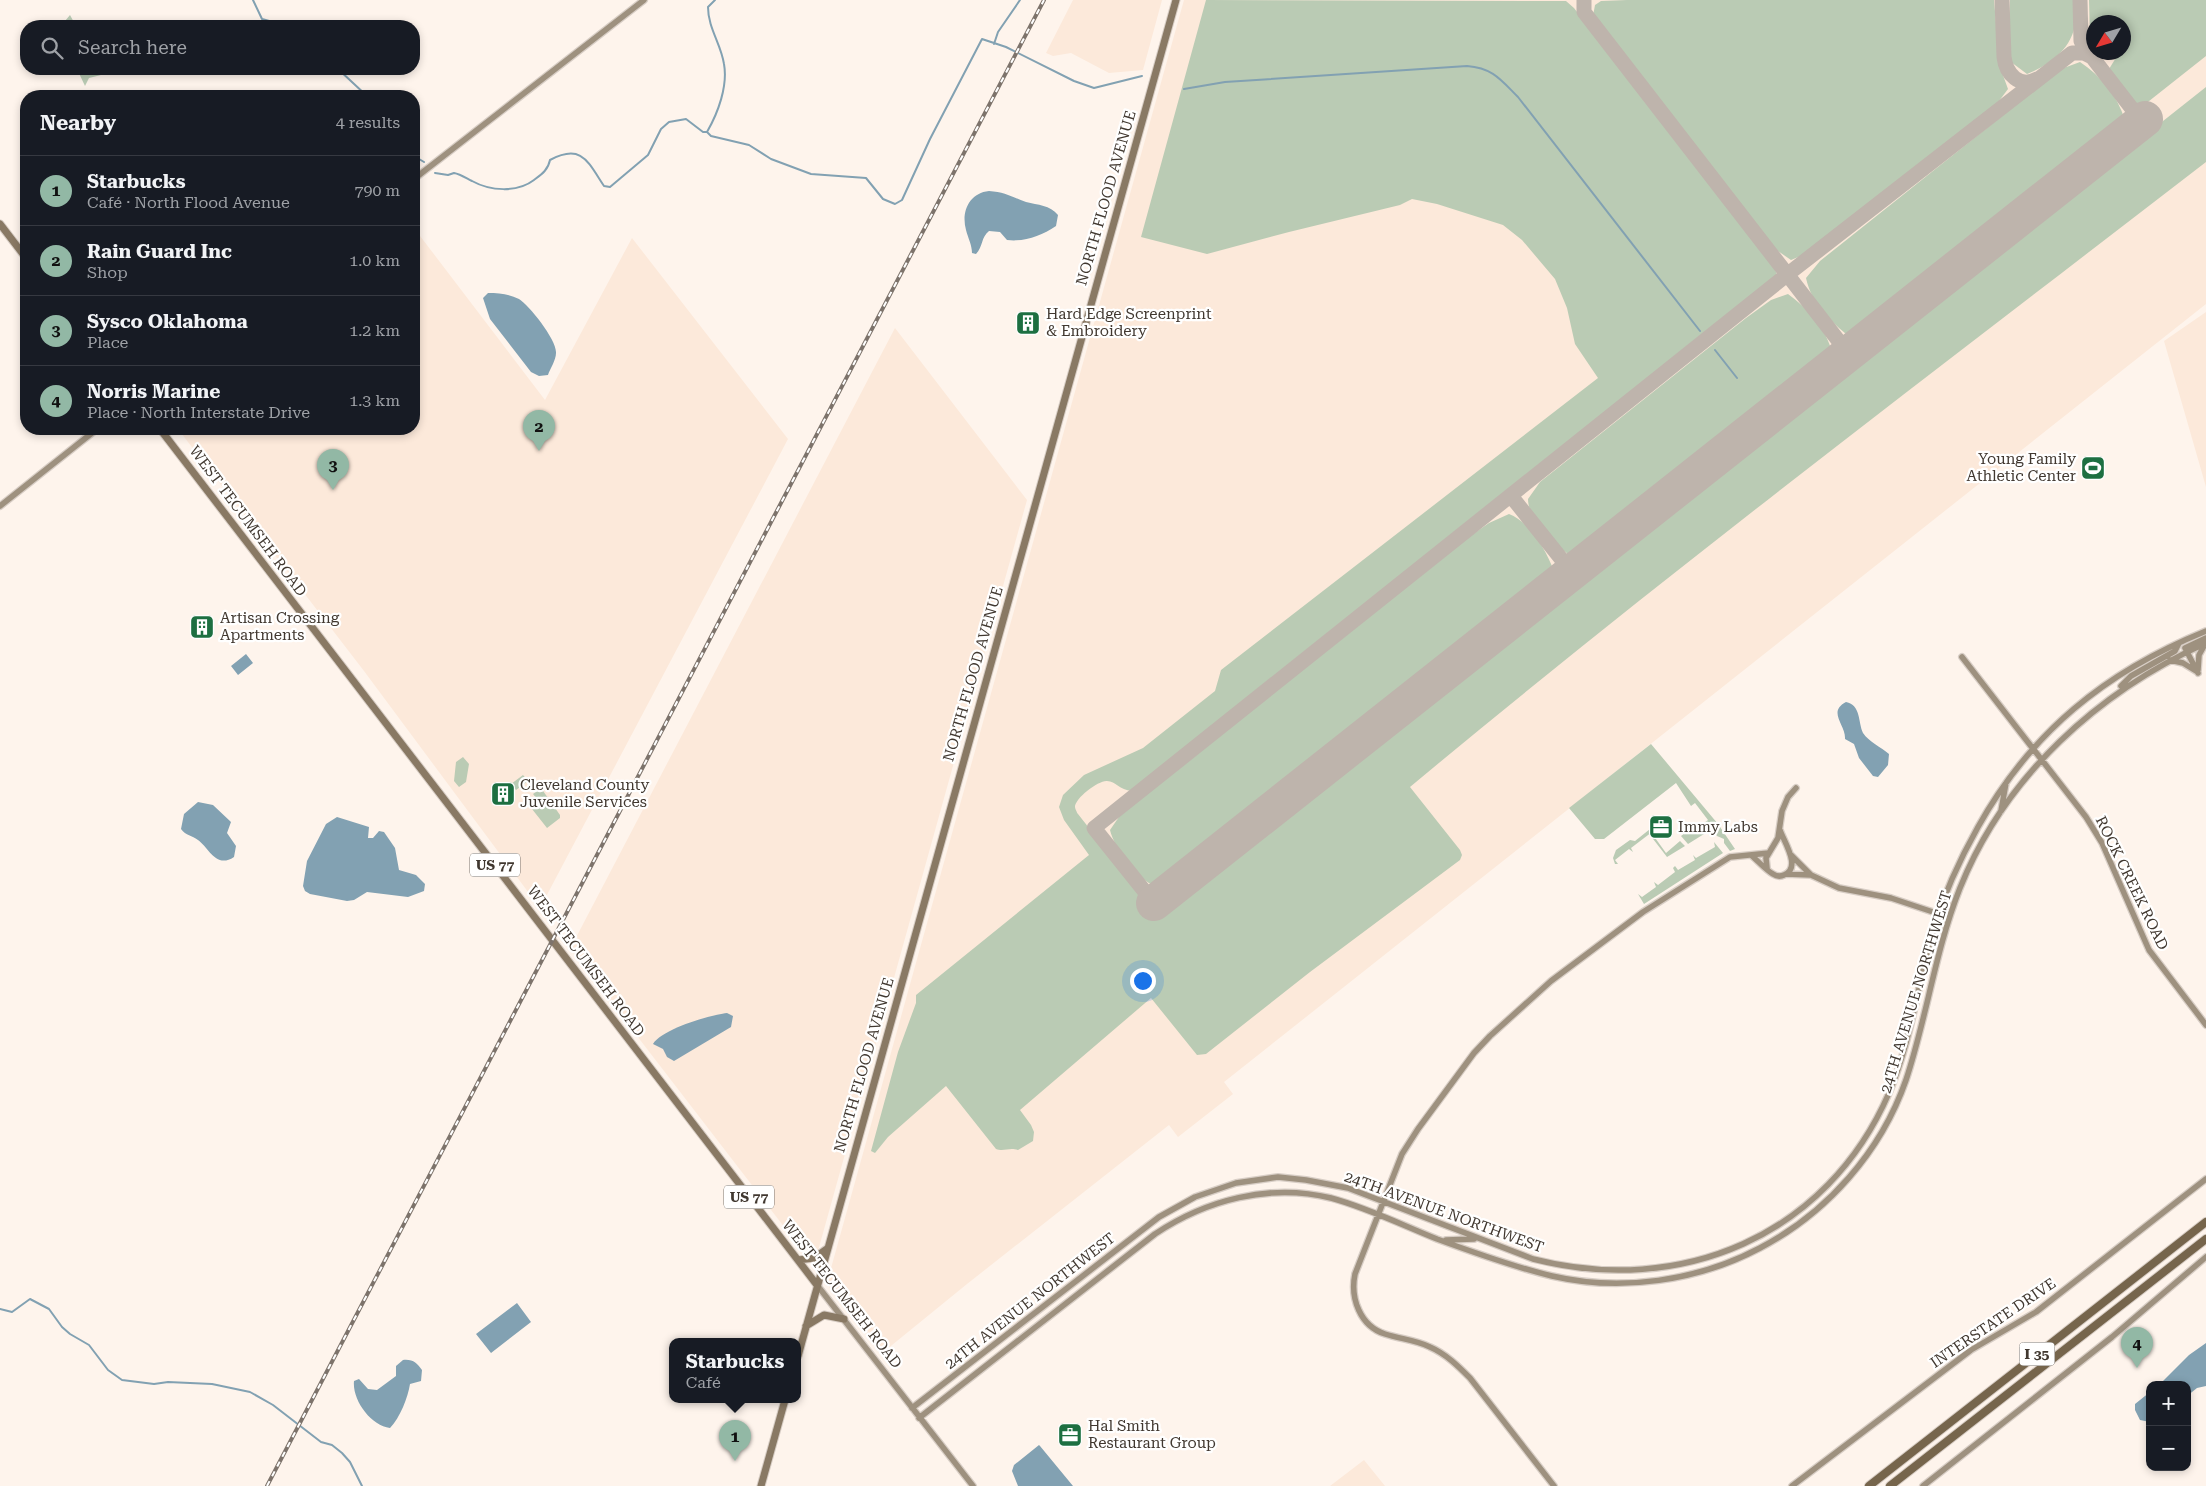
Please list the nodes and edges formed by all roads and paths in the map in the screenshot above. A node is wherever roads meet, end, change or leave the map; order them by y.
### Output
1 (644, 0) edge
2 (1176, 0) edge
3 (420, 174) edge
4 (0, 224) edge
5 (20, 250) edge
6 (89, 435) edge
7 (165, 435) edge
8 (0, 506) edge
9 (2206, 631) edge
10 (2206, 638) edge
11 (2179, 643) junction
12 (2206, 643) edge
13 (2186, 652) junction
14 (1962, 657) dead end
15 (2170, 660) junction
16 (2198, 672) junction
17 (2109, 699) junction
18 (2033, 748) junction
19 (2042, 760) junction
20 (2006, 781) junction
21 (1796, 788) dead end
22 (2001, 813) junction
23 (1780, 830) junction
24 (1771, 852) junction
25 (1790, 854) junction
26 (1752, 856) junction
27 (1767, 868) junction
28 (1786, 874) junction
29 (1812, 875) junction
30 (1939, 914) junction
31 (2206, 1024) edge
32 (2206, 1179) edge
33 (1384, 1202) junction
34 (1378, 1214) junction
35 (2206, 1222) edge
36 (2206, 1238) edge
37 (1477, 1239) junction
38 (1441, 1240) junction
39 (828, 1248) junction
40 (2206, 1257) edge
41 (798, 1260) junction
42 (818, 1285) junction
43 (844, 1319) junction
44 (806, 1326) junction
45 (801, 1345) edge
46 (784, 1403) edge
47 (912, 1408) junction
48 (919, 1418) junction
49 (760, 1486) edge
50 (973, 1486) edge
51 (1554, 1486) edge
52 (1792, 1486) edge
53 (1868, 1486) edge
54 (1890, 1486) edge
55 (1923, 1486) edge

1 - 3 main road
2 - 39 main road, NORTH FLOOD AVENUE
4 - 5 main road
6 - 8 main road
7 - 41 main road, WEST TECUMSEH ROAD / US 77
9 - 11 main road, 24TH AVENUE NORTHWEST
10 - 13 main road
11 - 17 main road
11 - 18 main road, 24TH AVENUE NORTHWEST
12 - 13 main road, 24TH AVENUE NORTHWEST
12 - 16 main road
13 - 15 main road, 24TH AVENUE NORTHWEST
13 - 16 main road
14 - 18 main road, ROCK CREEK ROAD
15 - 16 main road
15 - 17 main road, 24TH AVENUE NORTHWEST
17 - 19 main road, 24TH AVENUE NORTHWEST
18 - 19 main road, ROCK CREEK ROAD
18 - 20 main road, 24TH AVENUE NORTHWEST
19 - 22 main road, 24TH AVENUE NORTHWEST
19 - 31 main road, ROCK CREEK ROAD
20 - 22 main road
20 - 30 main road, 24TH AVENUE NORTHWEST
21 - 23 main road
22 - 38 main road, 24TH AVENUE NORTHWEST
23 - 24 main road
23 - 25 main road
24 - 25 main road
24 - 26 main road
24 - 27 main road
25 - 28 main road
25 - 29 main road
26 - 27 main road
26 - 33 main road
27 - 28 main road
28 - 29 main road
29 - 30 main road
30 - 37 main road, 24TH AVENUE NORTHWEST
32 - 52 main road, INTERSTATE DRIVE
33 - 34 main road
33 - 37 main road, 24TH AVENUE NORTHWEST
33 - 47 main road, 24TH AVENUE NORTHWEST
34 - 38 main road, 24TH AVENUE NORTHWEST
34 - 48 main road, 24TH AVENUE NORTHWEST
34 - 51 main road
35 - 53 highway, I 35
36 - 54 highway, I 35
37 - 38 main road
39 - 41 main road
39 - 42 main road, NORTH FLOOD AVENUE
40 - 55 main road
41 - 42 main road, WEST TECUMSEH ROAD / US 77
42 - 43 main road, WEST TECUMSEH ROAD
42 - 44 main road, NORTH FLOOD AVENUE
43 - 44 main road
43 - 47 main road, WEST TECUMSEH ROAD
44 - 45 main road, NORTH FLOOD AVENUE
46 - 49 main road
47 - 48 main road, WEST TECUMSEH ROAD
48 - 50 main road, WEST TECUMSEH ROAD

